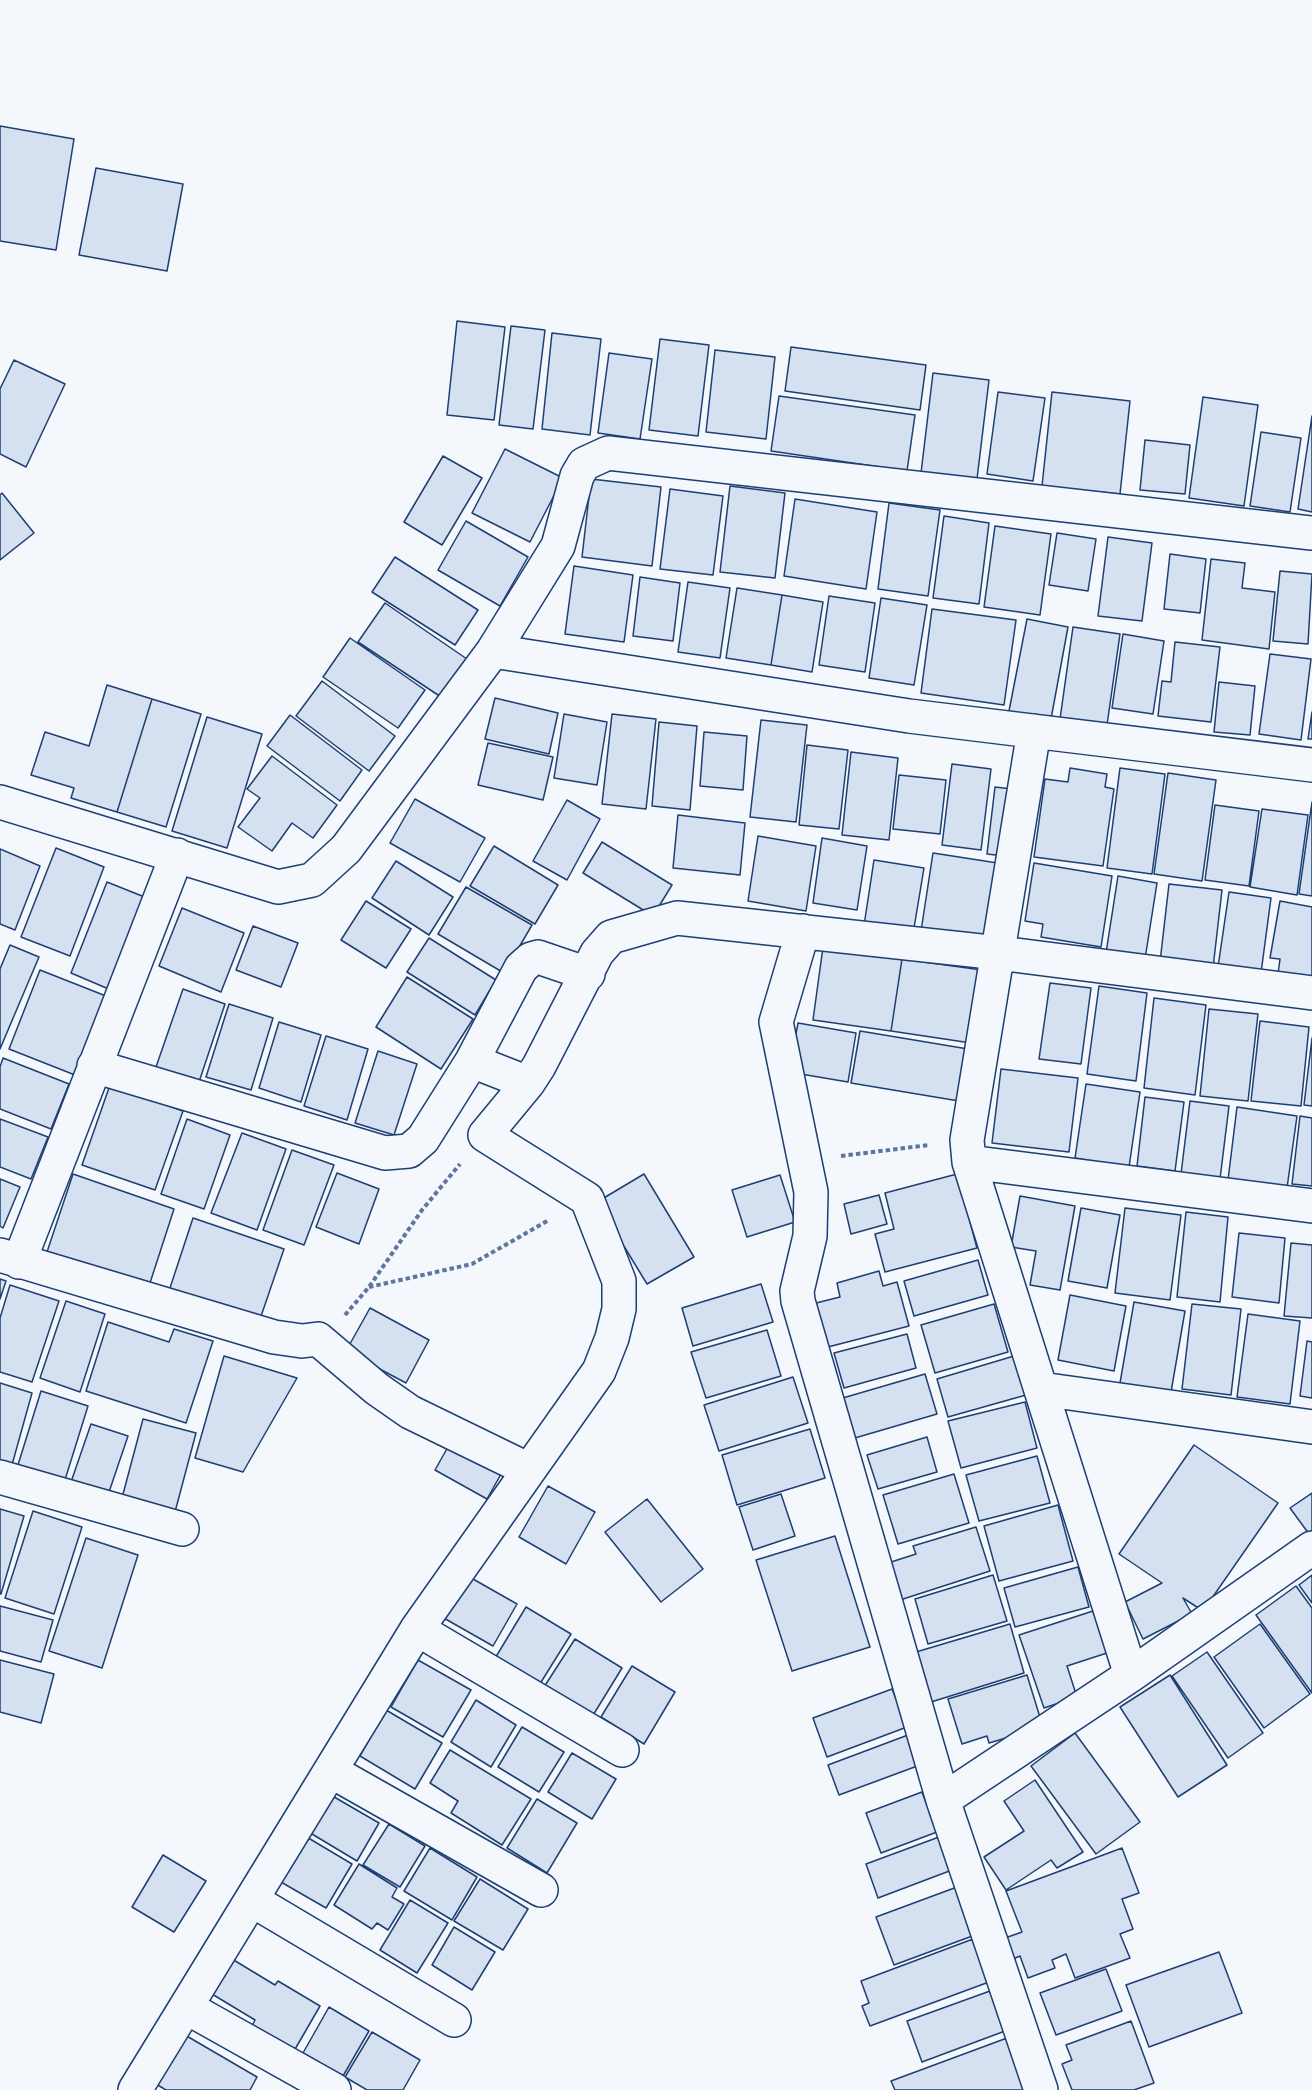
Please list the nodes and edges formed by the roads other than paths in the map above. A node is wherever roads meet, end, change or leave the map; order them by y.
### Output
1 (1312, 533) edge
2 (493, 651) junction
3 (1034, 731) junction
4 (1312, 765) edge
5 (0, 802) edge
6 (177, 855) junction
7 (803, 931) junction
8 (999, 953) junction
9 (588, 974) junction
10 (1312, 993) edge
11 (472, 1061) junction
12 (94, 1066) junction
13 (528, 1083) junction
14 (968, 1151) junction
15 (1312, 1206) edge
16 (10, 1258) edge
17 (1041, 1389) junction
18 (1312, 1427) edge
19 (529, 1470) junction
20 (0, 1477) edge
21 (182, 1529) dead end
22 (1312, 1548) edge
23 (417, 1629) junction
24 (1131, 1675) junction
25 (622, 1750) dead end
26 (331, 1771) junction
27 (943, 1800) junction
28 (541, 1890) dead end
29 (252, 1900) junction
30 (186, 2007) junction
31 (454, 2020) dead end
32 (135, 2090) edge
33 (334, 2090) edge
34 (1041, 2090) edge

1 - 2 street
2 - 3 street
2 - 6 street
3 - 4 street
3 - 8 street
5 - 6 street
6 - 12 street
7 - 8 street
7 - 9 street
7 - 27 street
8 - 10 street
8 - 14 street
9 - 11 street
9 - 13 street
11 - 12 street
11 - 13 street
12 - 16 street
13 - 19 street
14 - 15 street
14 - 17 street
16 - 19 street
17 - 18 street
17 - 24 street
19 - 23 street
20 - 21 street
22 - 24 street
23 - 25 street
23 - 26 street
24 - 27 street
26 - 28 street
26 - 29 street
27 - 34 street
29 - 30 street
29 - 31 street
30 - 32 street
30 - 33 street

